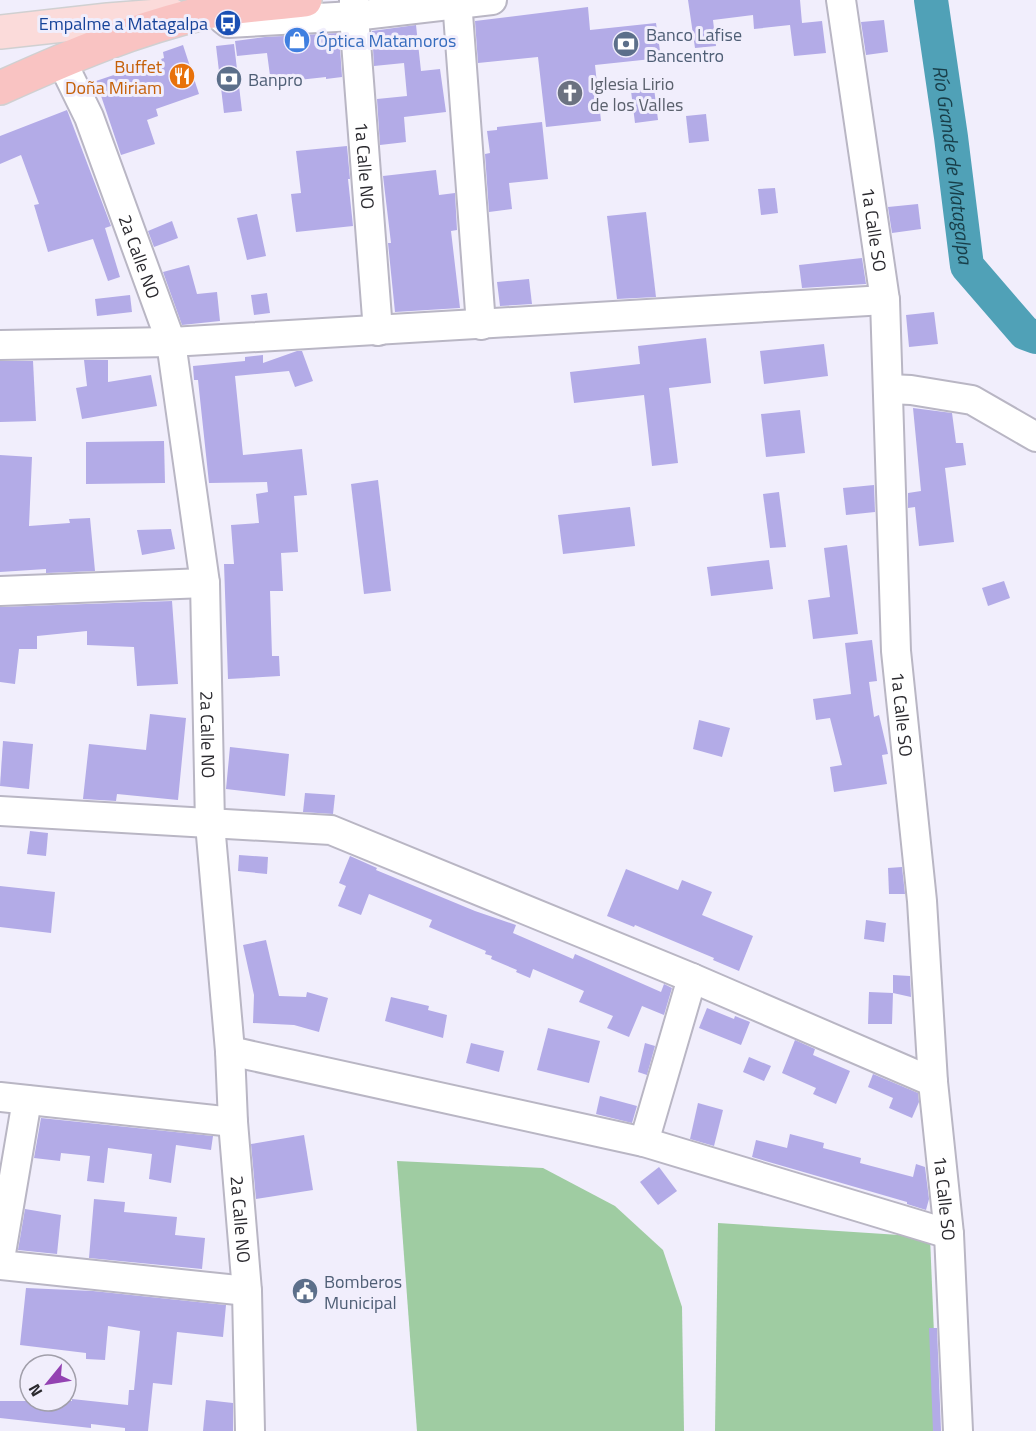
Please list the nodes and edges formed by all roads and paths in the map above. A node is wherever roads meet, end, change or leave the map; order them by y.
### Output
1 (304, 0) edge
2 (492, 0) edge
3 (841, 0) edge
4 (458, 2) edge
5 (354, 8) edge
6 (102, 10) edge
7 (210, 11) junction
8 (0, 32) edge
9 (62, 60) junction
10 (0, 88) edge
11 (885, 300) junction
12 (481, 325) junction
13 (378, 331) junction
14 (171, 342) junction
15 (0, 345) edge
16 (888, 389) junction
17 (1036, 437) edge
18 (205, 583) junction
19 (0, 591) edge
20 (0, 811) edge
21 (210, 824) junction
22 (692, 978) junction
23 (230, 1051) junction
24 (933, 1082) junction
25 (14, 1098) edge
26 (233, 1122) junction
27 (644, 1142) junction
28 (949, 1233) junction
29 (0, 1259) edge
30 (0, 1265) edge
31 (247, 1291) junction
32 (250, 1431) edge
33 (958, 1431) edge

1 - 7 highway
2 - 4 street
3 - 11 street, 1a Calle SO
4 - 5 street
4 - 12 street
5 - 7 street
5 - 13 street, 1a Calle NO
6 - 7 main road
6 - 8 main road
7 - 9 highway
9 - 10 highway
9 - 14 street, 2a Calle NO
11 - 12 street
11 - 16 street, 1a Calle SO
12 - 13 street
13 - 14 street
14 - 15 street
14 - 18 street, 2a Calle NO
16 - 17 street
16 - 24 street, 1a Calle SO
18 - 19 street
18 - 21 street, 2a Calle NO
20 - 21 street
21 - 22 street
21 - 23 street, 2a Calle NO
22 - 24 street
22 - 27 street
23 - 26 street, 2a Calle NO
23 - 27 street
24 - 28 street, 1a Calle SO
25 - 26 street
25 - 29 street
26 - 31 street, 2a Calle NO
27 - 28 street
28 - 33 street, 1a Calle SO
30 - 31 street
31 - 32 street, 2a Calle NO

